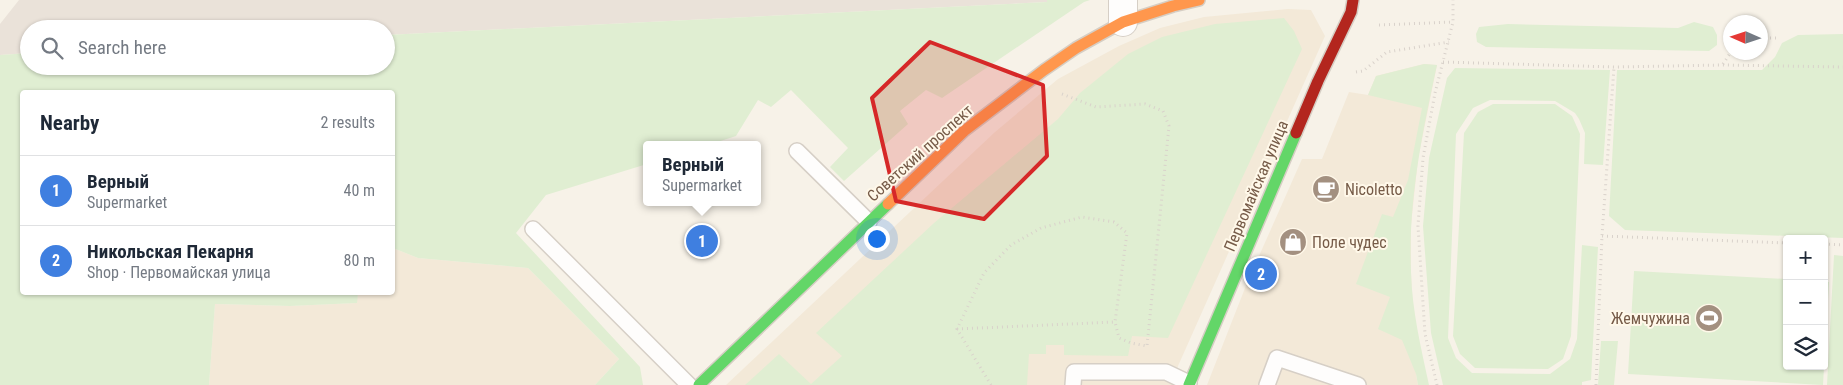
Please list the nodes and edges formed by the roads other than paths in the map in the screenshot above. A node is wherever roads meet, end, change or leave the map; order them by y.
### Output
1 (1199, 0) edge
2 (1353, 0) edge
3 (1123, 11) edge
4 (797, 151) dead end
5 (868, 222) junction
6 (533, 229) dead end
7 (1189, 384) edge
8 (689, 385) edge
9 (699, 385) edge
10 (1073, 385) edge
11 (1267, 385) edge
12 (1358, 385) edge

1 - 3 main road, Советский проспект
2 - 7 main road, Первомайская улица
3 - 5 main road, Советский проспект
4 - 5 lane
5 - 9 main road, Советский проспект
6 - 8 lane
7 - 10 lane
11 - 12 lane

